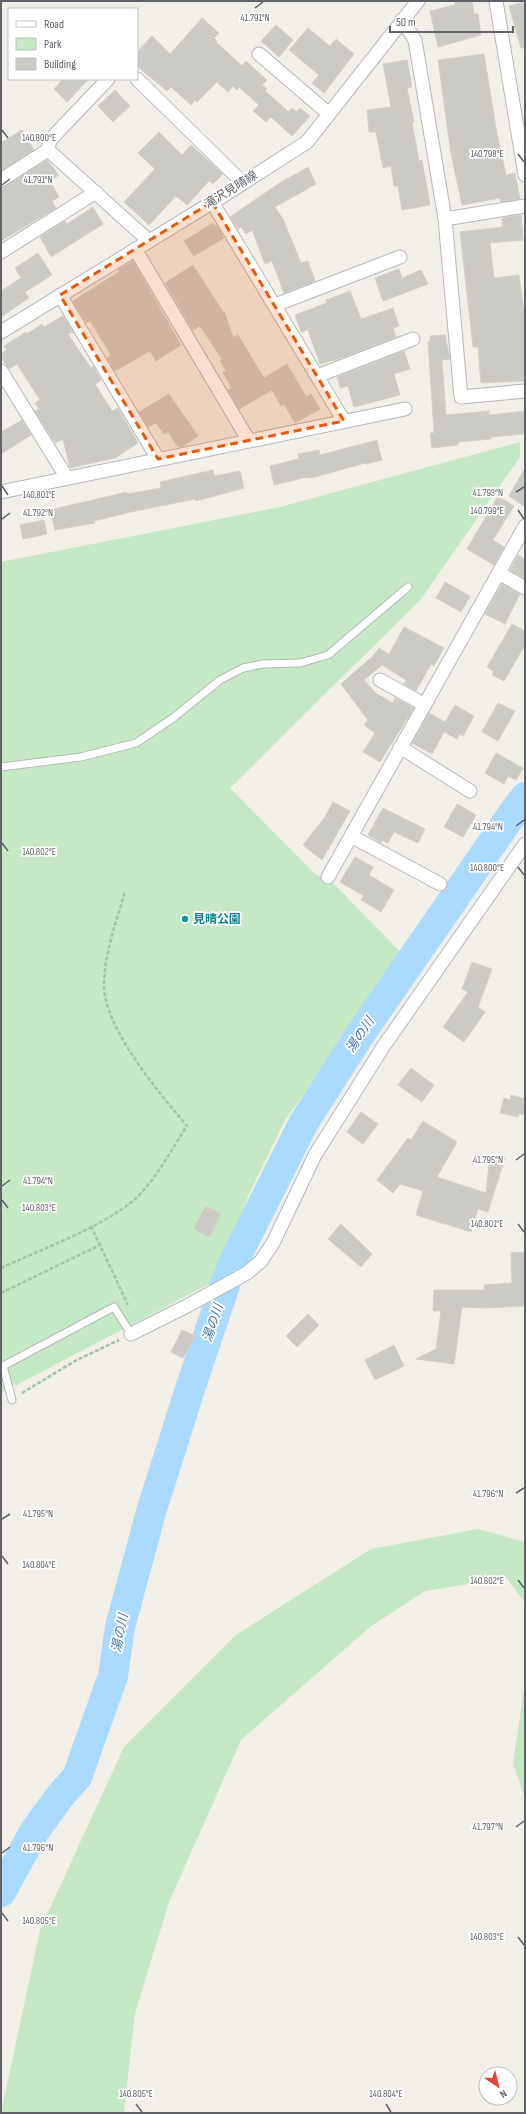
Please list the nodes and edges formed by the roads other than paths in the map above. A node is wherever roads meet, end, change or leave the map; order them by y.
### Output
1 (418, 1) edge
2 (496, 1) edge
3 (402, 20) junction
4 (259, 54) dead end
5 (107, 80) edge
6 (138, 80) edge
7 (329, 114) junction
8 (48, 150) junction
9 (525, 175) edge
10 (1, 180) edge
11 (244, 183) junction
12 (96, 192) junction
13 (212, 202) junction
14 (525, 206) edge
15 (445, 219) junction
16 (148, 240) junction
17 (135, 249) junction
18 (1, 252) edge
19 (400, 257) dead end
20 (60, 296) junction
21 (274, 305) junction
22 (1, 332) edge
23 (412, 340) dead end
24 (1, 371) edge
25 (317, 376) junction
26 (525, 391) edge
27 (405, 408) dead end
28 (344, 421) junction
29 (249, 441) junction
30 (158, 459) junction
31 (67, 478) junction
32 (1, 492) edge
33 (525, 526) edge
34 (499, 573) junction
35 (408, 587) dead end
36 (525, 588) edge
37 (380, 680) dead end
38 (425, 705) junction
39 (400, 747) junction
40 (1, 766) edge
41 (470, 791) dead end
42 (351, 836) junction
43 (525, 844) edge
44 (328, 877) dead end
45 (440, 884) dead end
46 (131, 1334) joint
47 (12, 1400) road end

1 - 3 street, 滝沢見晴線
2 - 9 street
3 - 7 street, 滝沢見晴線
3 - 15 street
4 - 7 street
5 - 8 street
6 - 11 street
7 - 11 street, 滝沢見晴線
8 - 10 street
8 - 12 street
11 - 13 street, 滝沢見晴線
12 - 16 street
12 - 18 street
13 - 16 street, 滝沢見晴線
13 - 21 street
14 - 15 street
15 - 26 street
16 - 17 street, 滝沢見晴線
17 - 20 street, 滝沢見晴線
17 - 29 street
19 - 21 street
20 - 22 street, 滝沢見晴線
20 - 30 street
21 - 25 street
23 - 25 street
24 - 31 street
25 - 28 street
27 - 28 street
28 - 29 street
29 - 30 street
30 - 31 street
31 - 32 street
33 - 34 street
34 - 36 street
34 - 38 street
35 - 40 lane
37 - 38 street
38 - 39 street
39 - 41 street
39 - 42 street
42 - 44 street
42 - 45 street
43 - 46 street
46 - 47 lane

